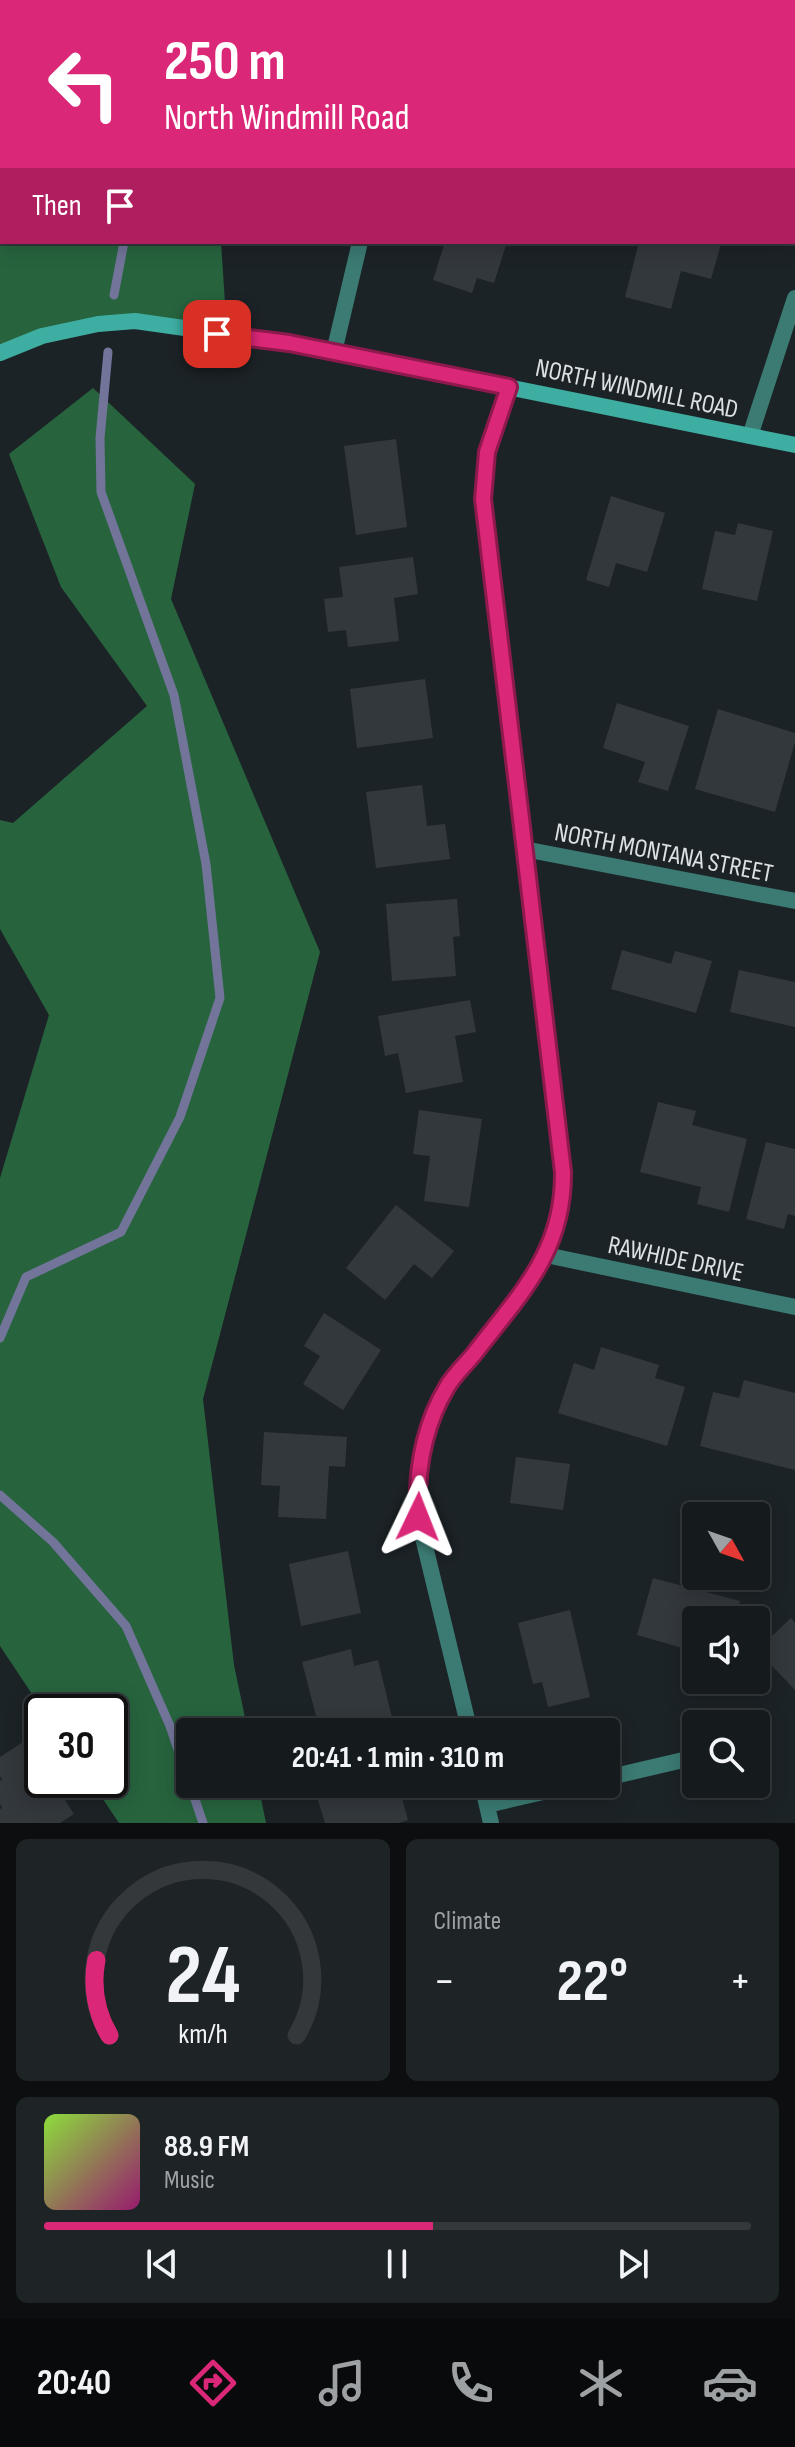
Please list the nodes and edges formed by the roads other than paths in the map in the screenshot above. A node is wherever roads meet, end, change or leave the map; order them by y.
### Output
1 (360, 244) edge
2 (795, 298) edge
3 (334, 352) junction
4 (0, 353) edge
5 (509, 387) junction
6 (750, 436) junction
7 (795, 445) edge
8 (524, 849) junction
9 (795, 901) edge
10 (546, 1255) junction
11 (795, 1307) edge
12 (467, 1718) edge
13 (682, 1760) edge
14 (620, 1775) edge
15 (485, 1798) edge
16 (517, 1798) edge
17 (487, 1805) junction
18 (491, 1823) edge

1 - 3 street
2 - 6 street
3 - 4 street, NORTH WINDMILL ROAD
3 - 5 street, NORTH WINDMILL ROAD
5 - 6 street, NORTH WINDMILL ROAD
5 - 8 street
6 - 7 street, NORTH WINDMILL ROAD
8 - 9 street, NORTH MONTANA STREET
8 - 10 street
10 - 11 street, RAWHIDE DRIVE
10 - 12 street
13 - 14 street
15 - 17 street
16 - 17 street
17 - 18 street

